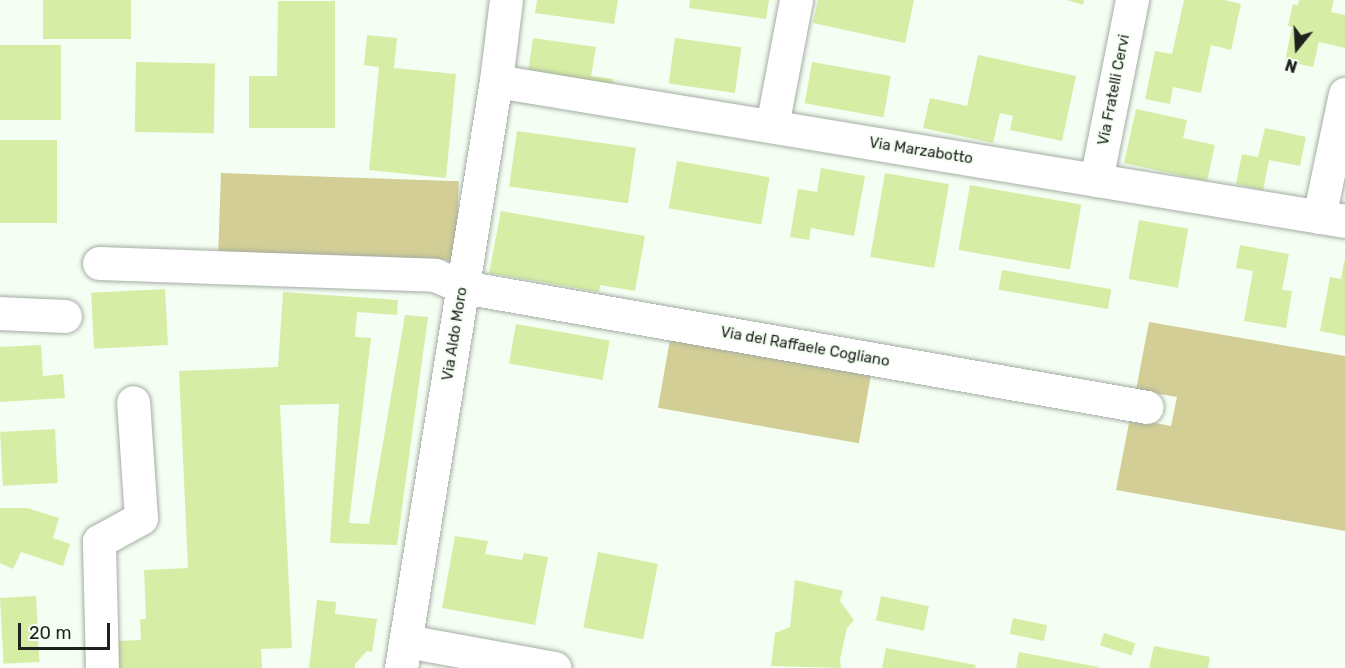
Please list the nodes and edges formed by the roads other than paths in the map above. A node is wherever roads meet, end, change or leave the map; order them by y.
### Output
1 (506, 0) edge
2 (796, 0) edge
3 (1131, 0) edge
4 (496, 81) junction
5 (1345, 94) edge
6 (772, 126) junction
7 (1096, 180) junction
8 (1332, 219) edge
9 (99, 263) dead end
10 (463, 287) junction
11 (0, 313) edge
12 (65, 316) dead end
13 (133, 402) dead end
14 (1147, 407) dead end
15 (404, 654) edge
16 (102, 668) edge
17 (555, 668) edge

1 - 4 street, Via Aldo Moro
2 - 6 street
3 - 7 street, Via Fratelli Cervi
4 - 6 street, Via Marzabotto
4 - 10 street, Via Aldo Moro
5 - 8 street
6 - 7 street, Via Marzabotto
7 - 8 street, Via Marzabotto
9 - 10 street, Via del Raffaele Cogliano
10 - 14 street, Via del Raffaele Cogliano
10 - 15 street, Via Aldo Moro
11 - 12 street
13 - 16 street
15 - 17 street

